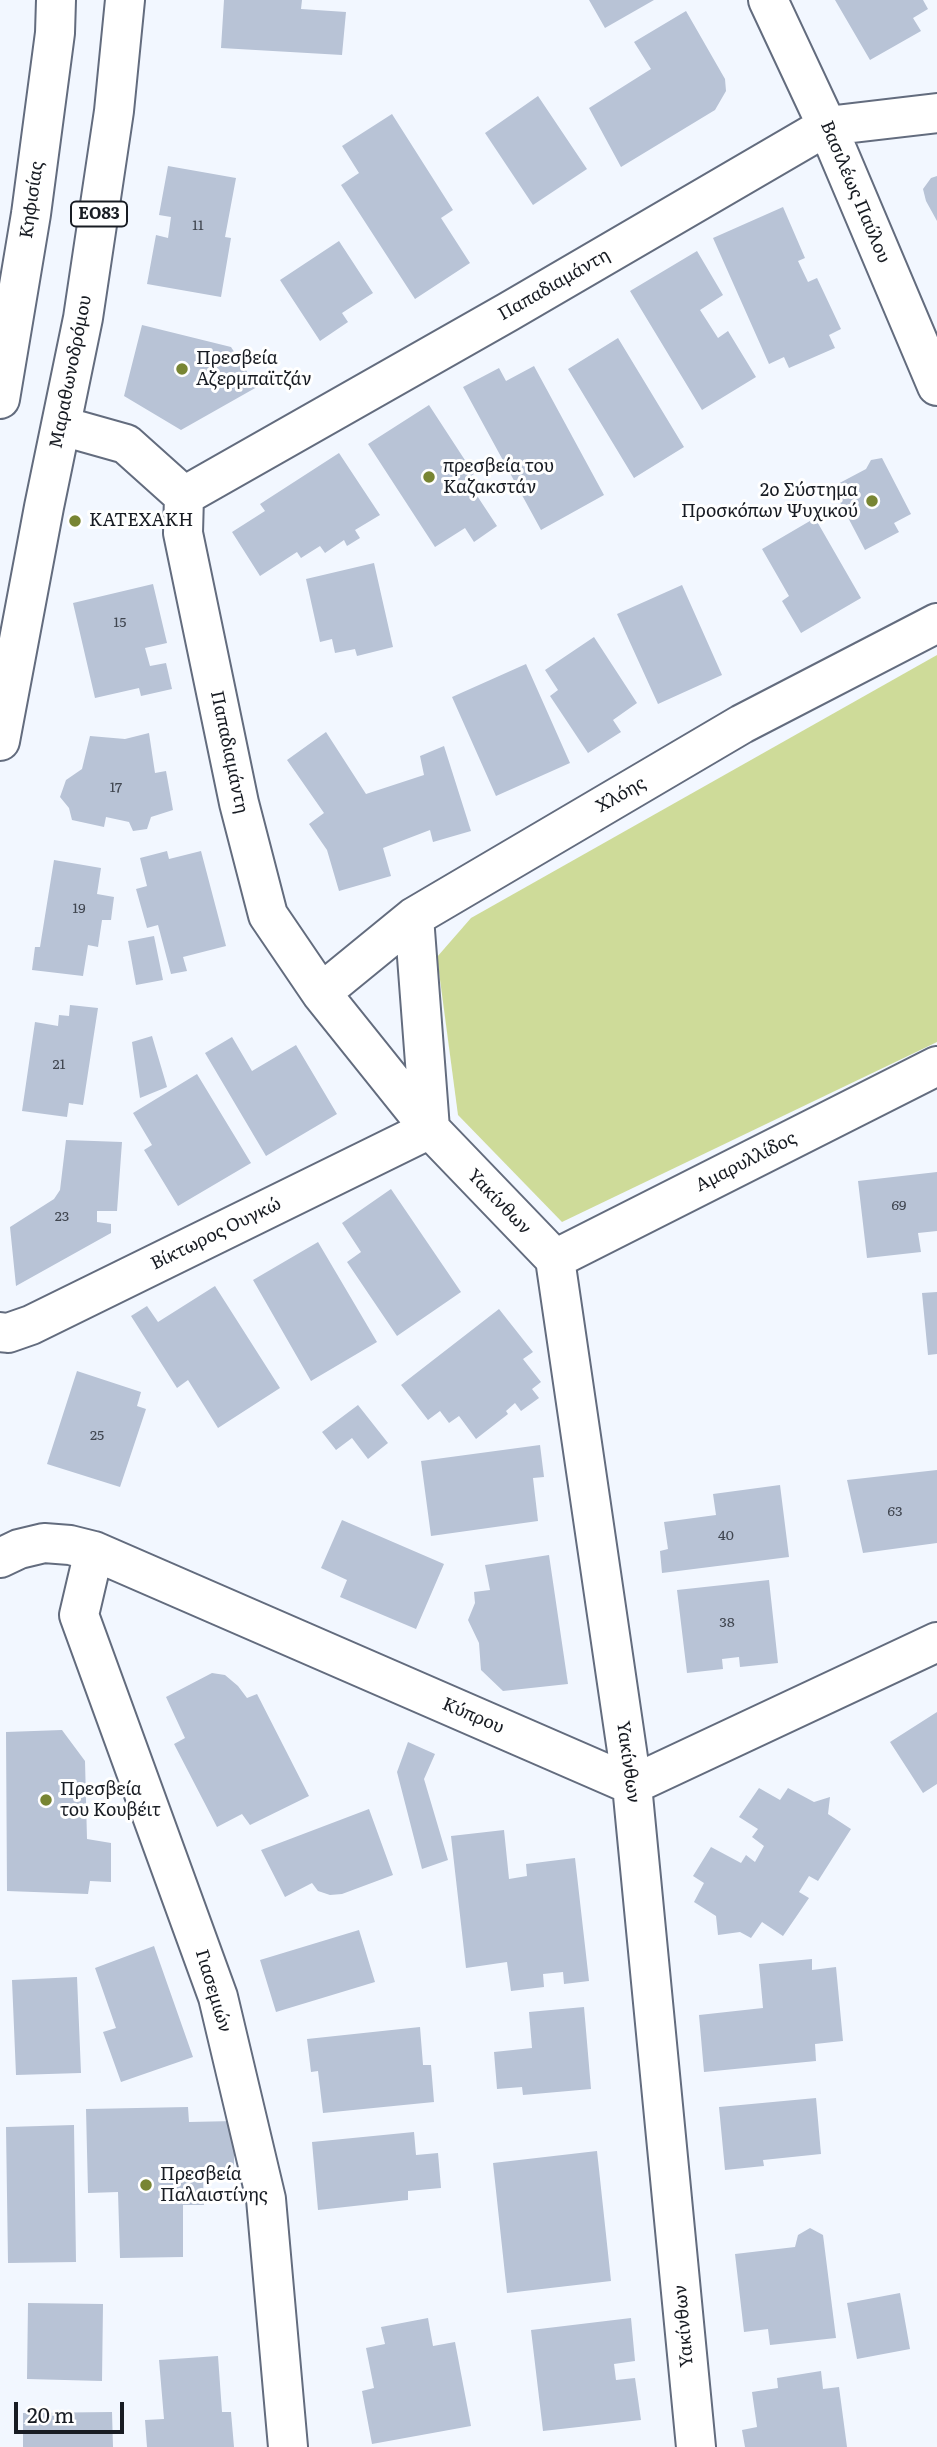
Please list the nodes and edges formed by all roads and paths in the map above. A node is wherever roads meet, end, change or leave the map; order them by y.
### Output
1 (56, 0) edge
2 (125, 0) edge
3 (768, 0) edge
4 (937, 113) edge
5 (827, 126) junction
6 (937, 386) edge
7 (0, 399) edge
8 (62, 426) junction
9 (184, 496) junction
10 (937, 623) edge
11 (0, 741) edge
12 (414, 917) junction
13 (321, 993) junction
14 (937, 1066) edge
15 (430, 1129) junction
16 (555, 1259) junction
17 (0, 1332) edge
18 (94, 1551) junction
19 (0, 1558) edge
20 (937, 1642) edge
21 (632, 1785) junction
22 (288, 2447) edge
23 (696, 2447) edge

1 - 7 street, Κηφισίας
2 - 8 street, Μαραθωνοδρόμου / ΕΟ83
3 - 5 street, Βασιλέως Παύλου
4 - 5 street, Παπαδιαμάντη
5 - 6 street, Βασιλέως Παύλου
5 - 9 street, Παπαδιαμάντη
8 - 9 street
8 - 11 street, Μαραθωνοδρόμου / ΕΟ83
9 - 13 street, Παπαδιαμάντη
10 - 12 street, Χλόης
12 - 13 street, Χλόης
12 - 15 street
13 - 15 street, Υακίνθων
14 - 16 street, Αμαρυλλίδος
15 - 16 street, Υακίνθων
15 - 17 street, Βίκτωρος Ουγκώ
16 - 21 street, Υακίνθων
18 - 19 street, Κύπρου
18 - 21 street, Κύπρου
18 - 22 street, Γιασεμιών
20 - 21 street
21 - 23 street, Υακίνθων

